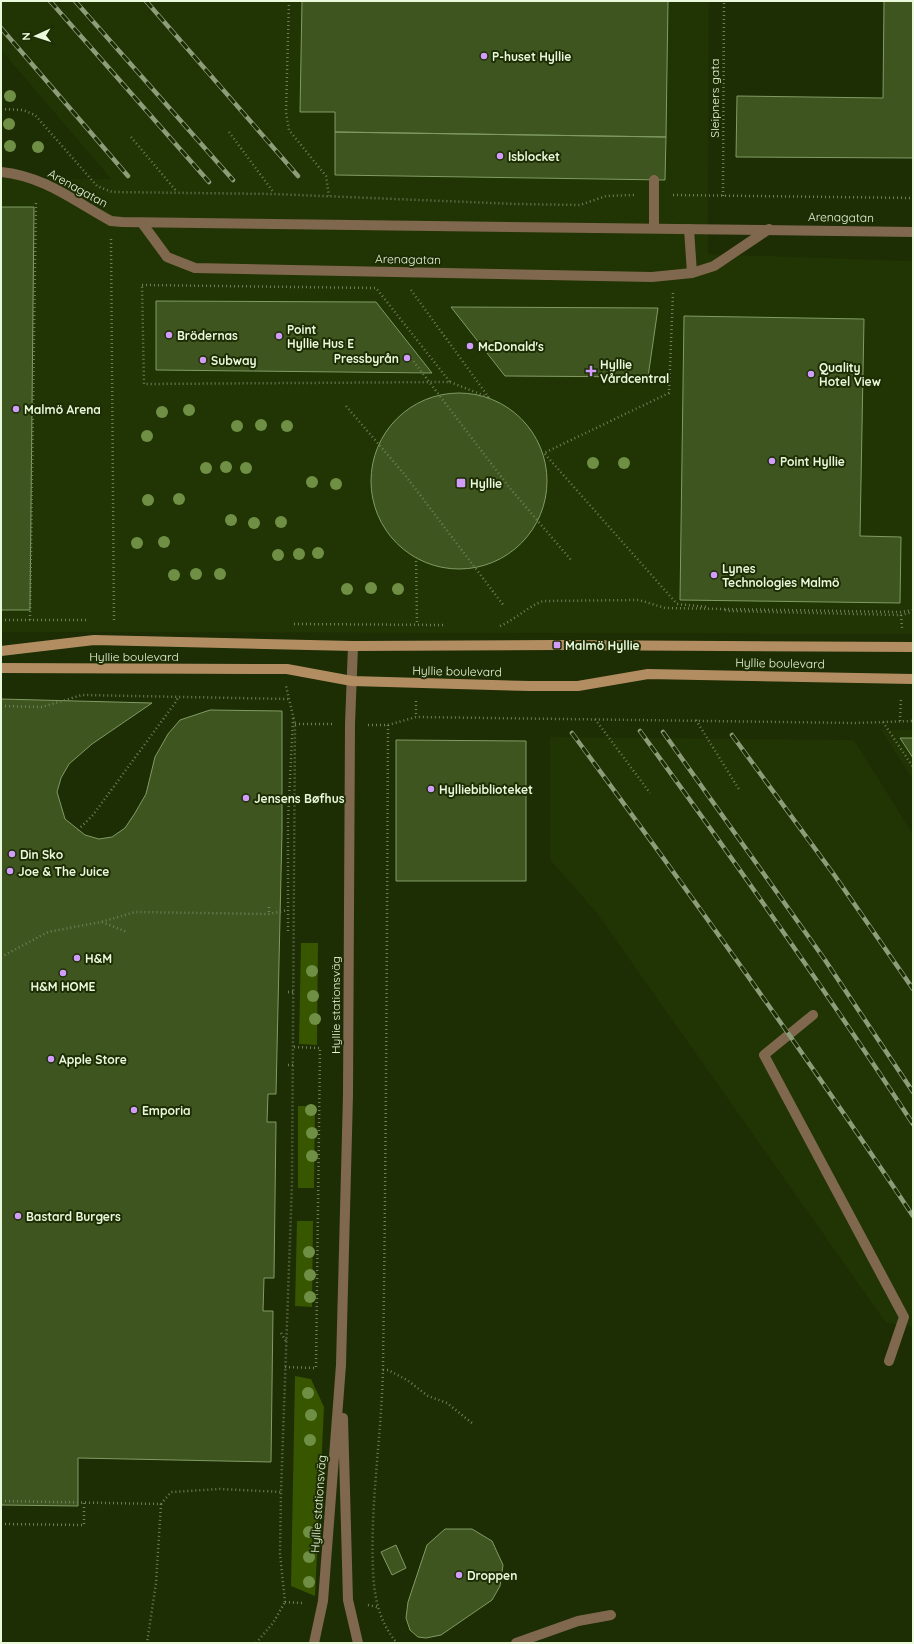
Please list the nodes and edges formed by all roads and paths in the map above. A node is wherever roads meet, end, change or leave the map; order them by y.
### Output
1 (289, 1) edge
2 (724, 1) edge
3 (1, 109) edge
4 (229, 132) dead end
5 (131, 137) dead end
6 (1, 172) edge
7 (36, 180) junction
8 (654, 180) dead end
9 (177, 192) junction
10 (274, 194) junction
11 (654, 195) junction
12 (329, 196) junction
13 (723, 196) junction
14 (913, 198) edge
15 (111, 221) junction
16 (142, 223) junction
17 (654, 228) junction
18 (689, 229) junction
19 (769, 229) junction
20 (913, 232) edge
21 (410, 272) junction
22 (692, 273) junction
23 (674, 275) junction
24 (412, 358) dead end
25 (429, 382) junction
26 (450, 382) junction
27 (346, 406) dead end
28 (416, 557) dead end
29 (572, 560) dead end
30 (504, 606) dead end
31 (723, 609) junction
32 (913, 611) edge
33 (1, 620) edge
34 (114, 620) dead end
35 (286, 624) dead end
36 (417, 625) junction
37 (447, 625) dead end
38 (492, 626) dead end
39 (417, 631) dead end
40 (353, 646) junction
41 (913, 647) edge
42 (1, 651) edge
43 (1, 668) edge
44 (913, 679) edge
45 (352, 681) junction
46 (179, 696) junction
47 (289, 699) dead end
48 (1, 706) edge
49 (293, 712) dead end
50 (595, 719) junction
51 (696, 720) junction
52 (913, 721) edge
53 (882, 722) junction
54 (295, 724) dead end
55 (913, 767) edge
56 (740, 791) dead end
57 (650, 793) dead end
58 (78, 830) dead end
59 (269, 907) dead end
60 (288, 910) junction
61 (269, 914) junction
62 (101, 922) junction
63 (288, 931) dead end
64 (128, 932) dead end
65 (1, 956) edge
66 (288, 992) dead end
67 (294, 992) junction
68 (813, 1015) dead end
69 (294, 1048) junction
70 (294, 1064) junction
71 (288, 1065) dead end
72 (281, 1332) dead end
73 (286, 1342) junction
74 (889, 1361) dead end
75 (341, 1365) junction
76 (285, 1367) junction
77 (383, 1370) junction
78 (472, 1422) dead end
79 (281, 1492) junction
80 (1, 1501) edge
81 (84, 1503) junction
82 (161, 1504) junction
83 (1, 1524) edge
84 (612, 1615) dead end
85 (147, 1643) edge
86 (256, 1643) edge
87 (314, 1643) edge
88 (358, 1643) edge
89 (397, 1643) edge
90 (516, 1643) edge

1 - 12 path
2 - 13 path, Sleipners gata
3 - 9 path
4 - 10 path
5 - 9 path
6 - 7 street, Arenagatan
7 - 15 street, Arenagatan
7 - 33 path
8 - 11 street
9 - 10 path
10 - 12 path
11 - 12 path
11 - 13 path
11 - 17 street
13 - 14 path
15 - 16 street, Arenagatan
15 - 34 path
16 - 17 street, Arenagatan
16 - 21 street, Arenagatan
17 - 18 street, Arenagatan
18 - 19 street, Arenagatan
18 - 22 street
19 - 20 street, Arenagatan
19 - 22 street, Arenagatan
21 - 23 street, Arenagatan
21 - 26 path
22 - 23 street, Arenagatan
23 - 31 path
24 - 25 path
25 - 26 path
25 - 26 path
25 - 29 path
27 - 30 path
28 - 36 path
31 - 32 path
31 - 38 path
35 - 36 path
36 - 37 path
36 - 39 path
40 - 41 street, Hyllie boulevard
40 - 42 street, Hyllie boulevard
40 - 45 street, Hyllie stationsväg
43 - 45 street, Hyllie boulevard
44 - 45 street, Hyllie boulevard
45 - 75 street, Hyllie stationsväg
46 - 47 path
46 - 48 path
46 - 58 path
49 - 60 path
50 - 51 path
50 - 57 path
50 - 77 path
51 - 53 path
51 - 56 path
52 - 53 path
53 - 55 path
54 - 67 path
59 - 61 path
60 - 61 path
60 - 63 path
61 - 62 path
62 - 64 path
62 - 65 path
66 - 67 path
67 - 69 path
68 - 74 street
69 - 70 path
69 - 76 path
70 - 71 path
70 - 73 path
72 - 73 path
73 - 76 path
75 - 87 street, Hyllie stationsväg
75 - 88 street, Hyllie stationsväg
76 - 79 path
77 - 78 path
77 - 89 path
79 - 82 path
79 - 86 path
80 - 81 path
81 - 82 path
81 - 83 path
82 - 85 path
84 - 90 street

